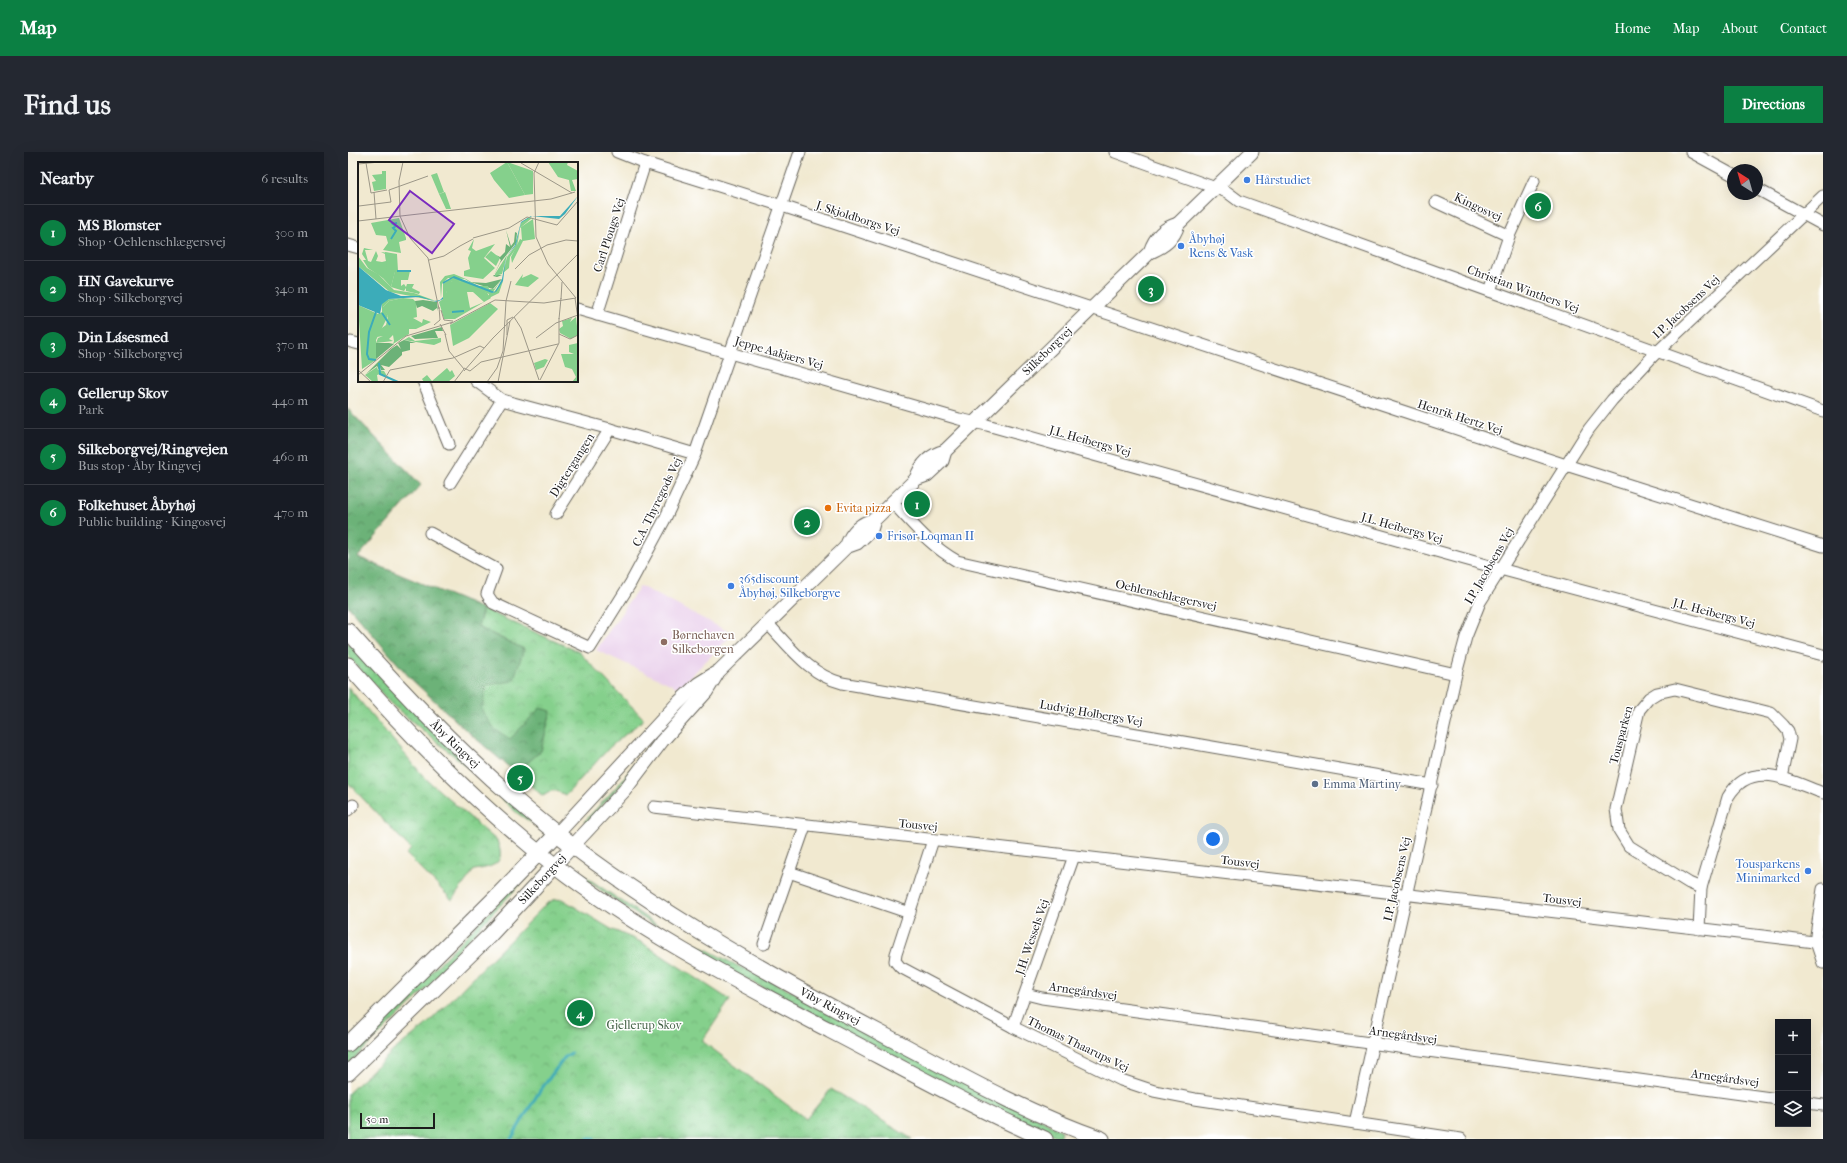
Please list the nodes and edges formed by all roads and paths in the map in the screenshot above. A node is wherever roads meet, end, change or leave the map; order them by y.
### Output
1 (617, 152) edge
2 (800, 152) edge
3 (1115, 152) edge
4 (1252, 152) edge
5 (1691, 152) edge
6 (645, 163) junction
7 (1727, 172) edge
8 (1534, 181) dead end
9 (1215, 188) junction
10 (1763, 192) edge
11 (1823, 196) edge
12 (1436, 202) dead end
13 (781, 206) junction
14 (1804, 214) junction
15 (1823, 225) edge
16 (1509, 236) junction
17 (348, 245) edge
18 (358, 248) edge
19 (1490, 291) junction
20 (1091, 309) junction
21 (578, 310) edge
22 (597, 315) junction
23 (1657, 351) junction
24 (730, 353) junction
25 (424, 382) edge
26 (477, 382) edge
27 (502, 400) junction
28 (1823, 411) edge
29 (975, 422) junction
30 (610, 429) junction
31 (449, 444) dead end
32 (695, 454) junction
33 (1566, 465) junction
34 (450, 483) dead end
35 (892, 502) junction
36 (556, 514) dead end
37 (430, 533) dead end
38 (1823, 546) edge
39 (1500, 570) junction
40 (768, 624) junction
41 (348, 632) edge
42 (1823, 655) edge
43 (348, 665) edge
44 (719, 671) junction
45 (1456, 674) junction
46 (1782, 778) junction
47 (1432, 785) junction
48 (1823, 793) edge
49 (654, 807) dead end
50 (805, 826) junction
51 (556, 834) junction
52 (933, 840) junction
53 (573, 846) junction
54 (538, 852) junction
55 (1074, 856) junction
56 (555, 865) junction
57 (789, 872) junction
58 (1701, 888) junction
59 (1823, 889) edge
60 (1407, 895) junction
61 (910, 913) junction
62 (1699, 929) junction
63 (1820, 943) edge
64 (764, 944) dead end
65 (1823, 963) edge
66 (1026, 994) junction
67 (1013, 1027) junction
68 (348, 1044) edge
69 (1374, 1044) junction
70 (348, 1073) edge
71 (1775, 1099) edge
72 (1811, 1103) edge
73 (1823, 1105) edge
74 (1355, 1123) junction
75 (1084, 1136) edge
76 (1045, 1139) edge
77 (1102, 1139) edge
78 (1461, 1139) edge

1 - 6 street, J. Skjoldborgs Vej
2 - 13 street, C.A. Thyregods Vej
3 - 9 street, Christian Winthers Vej
4 - 9 street, Silkeborgvej
5 - 7 street
6 - 13 street, J. Skjoldborgs Vej
6 - 22 street, Carl Plougs Vej
8 - 16 street, Kingosvej
9 - 19 street, Christian Winthers Vej
9 - 20 street, Silkeborgvej
10 - 14 street
11 - 14 street, I.P. Jacobsens Vej
12 - 16 street, Kingosvej
13 - 20 street, J. Skjoldborgs Vej
13 - 24 street, C.A. Thyregods Vej
14 - 15 street
14 - 23 street, I.P. Jacobsens Vej
16 - 19 street, Kingosvej
17 - 18 street
19 - 23 street, Christian Winthers Vej
20 - 29 street, Silkeborgvej
20 - 33 street, Henrik Hertz Vej
21 - 22 street, Jeppe Aakjærs Vej
22 - 24 street, Jeppe Aakjærs Vej
23 - 28 street, Christian Winthers Vej
23 - 33 street, I.P. Jacobsens Vej
24 - 29 street, Jeppe Aakjærs Vej
24 - 32 street, C.A. Thyregods Vej
25 - 31 street
26 - 27 street, Digtergangen
27 - 30 street, Digtergangen
27 - 34 street
29 - 35 street, Silkeborgvej
29 - 39 street, J.L. Heibergs Vej
30 - 32 street, Digtergangen
30 - 36 street, Digtergangen
32 - 37 street, C.A. Thyregods Vej
33 - 38 street, Henrik Hertz Vej
33 - 39 street, I.P. Jacobsens Vej
35 - 40 street, Silkeborgvej
35 - 45 street, Oehlenschlægersvej
39 - 42 street, J.L. Heibergs Vej
39 - 45 street, I.P. Jacobsens Vej
40 - 44 street, Silkeborgvej
40 - 47 street, Ludvig Holbergs Vej
41 - 51 main road, Åby Ringvej
43 - 54 main road, Åby Ringvej
44 - 51 street, Silkeborgvej
44 - 53 street, Silkeborgvej
45 - 47 street, I.P. Jacobsens Vej
46 - 48 street
46 - 58 street
46 - 58 street, Tousparken
47 - 60 street, I.P. Jacobsens Vej
49 - 50 street, Tousvej
50 - 52 street, Tousvej
50 - 57 street
51 - 53 main road, Åby Ringvej
51 - 54 main road, Silkeborgvej
52 - 55 street, Tousvej
52 - 61 street, Thomas Thaarups Vej
53 - 56 street, Silkeborgvej
53 - 75 main road, Viby Ringvej
54 - 56 main road, Viby Ringvej
54 - 68 main road, Silkeborgvej
55 - 60 street, Tousvej
55 - 66 street, J.H. Wessels Vej
56 - 70 main road, Silkeborgvej
56 - 76 main road, Viby Ringvej
57 - 61 street
57 - 64 street
58 - 62 street
59 - 63 street
60 - 62 street, Tousvej
60 - 69 street, I.P. Jacobsens Vej
61 - 67 street, Thomas Thaarups Vej
62 - 63 street, Tousvej
63 - 65 street
66 - 67 street, J.H. Wessels Vej
66 - 69 street, Arnegårdsvej
67 - 74 street, Thomas Thaarups Vej
69 - 71 street, Arnegårdsvej
69 - 74 street, I.P. Jacobsens Vej
72 - 73 street
74 - 78 street, Thomas Thaarups Vej
75 - 77 main road, Viby Ringvej

